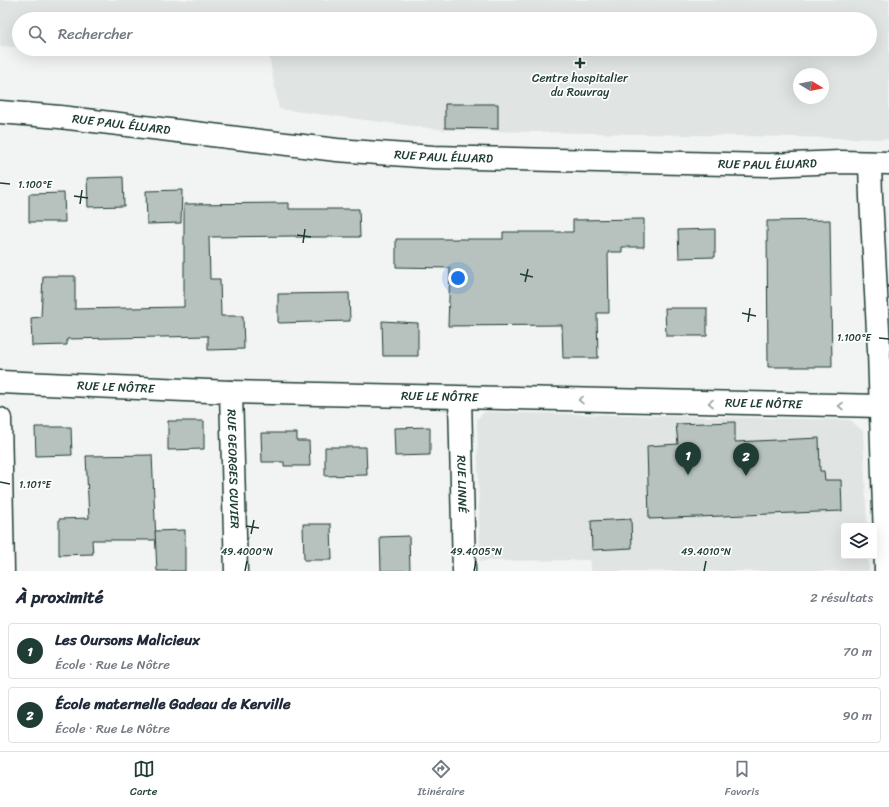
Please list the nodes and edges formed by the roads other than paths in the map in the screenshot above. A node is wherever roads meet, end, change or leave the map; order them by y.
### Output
1 (0, 112) edge
2 (880, 163) edge
3 (884, 350) edge
4 (0, 382) edge
5 (231, 392) junction
6 (460, 398) junction
7 (880, 406) junction
8 (0, 419) edge
9 (887, 533) edge
10 (3, 571) edge
11 (236, 571) edge
12 (464, 571) edge
13 (886, 571) edge

1 - 2 street, RUE PAUL ÉLUARD
2 - 3 street
3 - 7 street
4 - 5 street, RUE LE NÔTRE
5 - 6 street, RUE LE NÔTRE
5 - 11 street, RUE GEORGES CUVIER
7 -> 6 street, RUE LE NÔTRE
6 - 12 street, RUE LINNÉ
7 - 9 street
8 - 10 street
9 - 13 street

